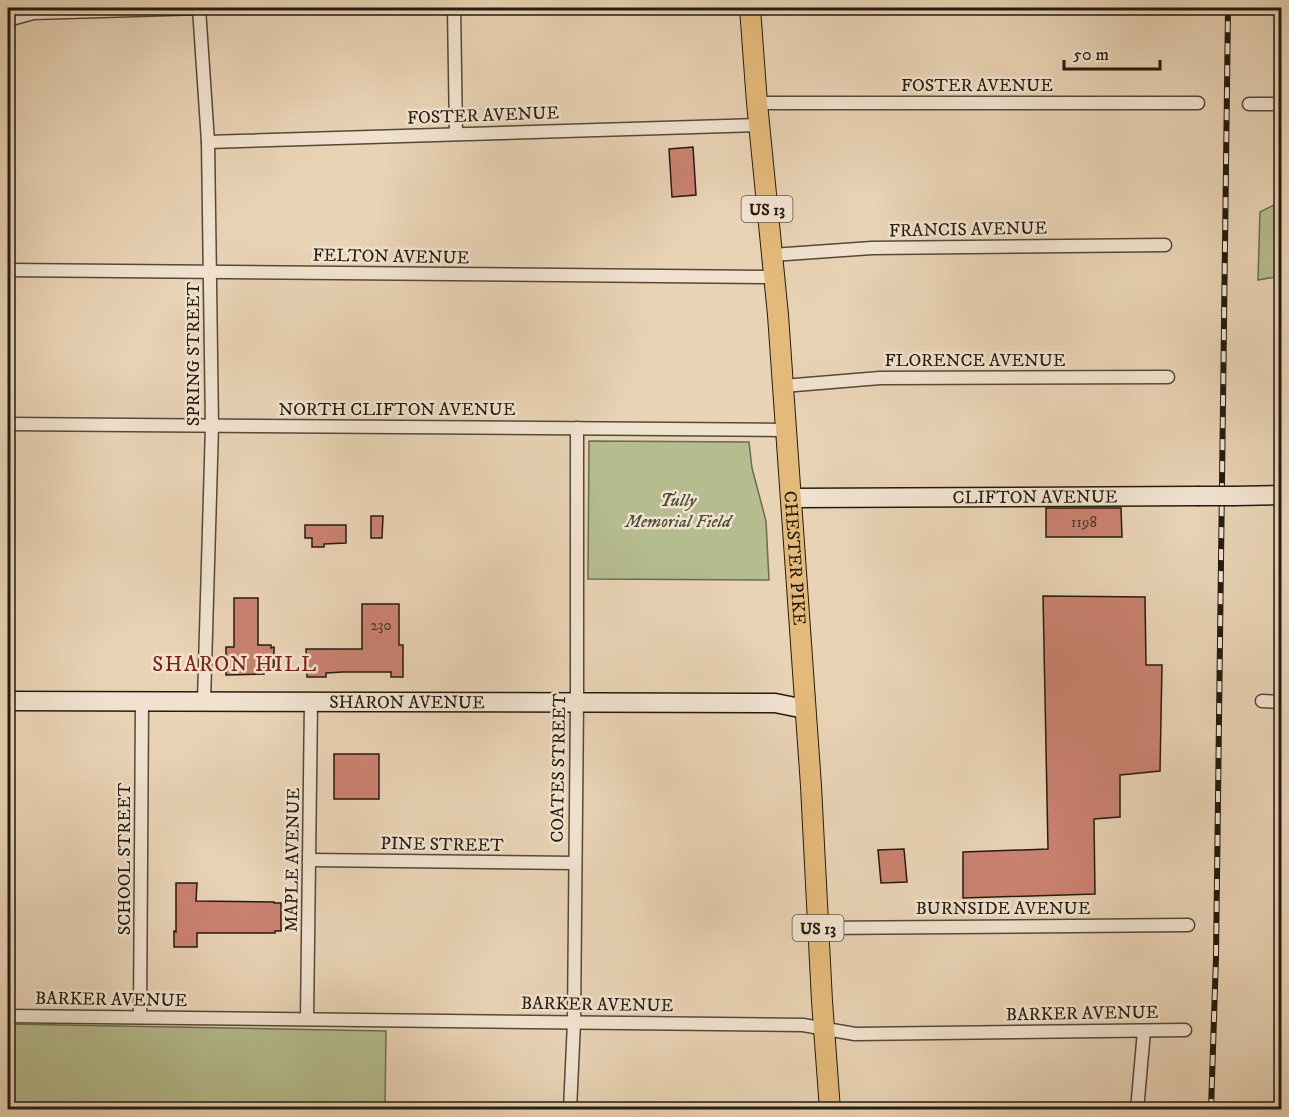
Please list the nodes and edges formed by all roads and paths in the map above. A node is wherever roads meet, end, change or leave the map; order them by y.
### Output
1 (200, 8) edge
2 (454, 8) edge
3 (750, 8) edge
4 (8, 20) edge
5 (757, 103) junction
6 (1198, 103) dead end
7 (1249, 104) dead end
8 (1281, 104) edge
9 (759, 125) junction
10 (456, 134) junction
11 (208, 142) junction
12 (1165, 245) dead end
13 (772, 255) junction
14 (8, 270) edge
15 (210, 272) junction
16 (774, 277) junction
17 (1168, 376) dead end
18 (783, 386) junction
19 (8, 424) edge
20 (212, 426) junction
21 (577, 428) junction
22 (786, 430) junction
23 (1281, 495) edge
24 (790, 498) junction
25 (8, 701) edge
26 (142, 701) junction
27 (204, 701) junction
28 (577, 701) junction
29 (1262, 701) dead end
30 (311, 702) junction
31 (1281, 702) edge
32 (805, 709) junction
33 (310, 860) junction
34 (574, 863) junction
35 (1188, 925) dead end
36 (818, 928) junction
37 (8, 1016) edge
38 (140, 1017) junction
39 (307, 1019) junction
40 (574, 1022) junction
41 (824, 1029) junction
42 (1185, 1030) dead end
43 (1144, 1031) junction
44 (570, 1110) edge
45 (830, 1110) edge
46 (1137, 1110) edge

1 - 4 street
1 - 11 street, SPRING STREET
2 - 10 street
3 - 5 main road, CHESTER PIKE / US 13
5 - 6 street, FOSTER AVENUE
5 - 9 main road, CHESTER PIKE / US 13
7 - 8 street
9 - 10 street, FOSTER AVENUE
9 - 13 main road, CHESTER PIKE / US 13
10 - 11 street, FOSTER AVENUE
11 - 15 street, SPRING STREET
12 - 13 street, FRANCIS AVENUE
13 - 16 main road, CHESTER PIKE / US 13
14 - 15 street, FELTON AVENUE
15 - 16 street, FELTON AVENUE
15 - 20 street, SPRING STREET
16 - 18 main road, CHESTER PIKE / US 13
17 - 18 street, FLORENCE AVENUE
18 - 22 main road, CHESTER PIKE / US 13
19 - 20 street, NORTH CLIFTON AVENUE
20 - 21 street, NORTH CLIFTON AVENUE
20 - 27 street, SPRING STREET
21 - 22 street, NORTH CLIFTON AVENUE
21 - 28 street, COATES STREET
22 - 24 main road, CHESTER PIKE / US 13
23 - 24 street, CLIFTON AVENUE, bridge
24 - 32 main road, CHESTER PIKE / US 13
25 - 26 street, SHARON AVENUE
26 - 27 street, SHARON AVENUE
26 - 38 street, SCHOOL STREET
27 - 30 street, SHARON AVENUE
28 - 30 street, SHARON AVENUE
28 - 32 street, SHARON AVENUE
28 - 34 street, COATES STREET
29 - 31 street
30 - 33 street, MAPLE AVENUE
32 - 36 main road, CHESTER PIKE / US 13
33 - 34 street, PINE STREET
33 - 39 street, MAPLE AVENUE
34 - 40 street, COATES STREET
35 - 36 street, BURNSIDE AVENUE
36 - 41 main road, CHESTER PIKE / US 13
37 - 38 street, BARKER AVENUE
38 - 39 street, BARKER AVENUE
39 - 40 street, BARKER AVENUE
40 - 41 street, BARKER AVENUE
40 - 44 street, COATES STREET
41 - 43 street, BARKER AVENUE
41 - 45 main road, CHESTER PIKE / US 13
42 - 43 street, BARKER AVENUE
43 - 46 street

